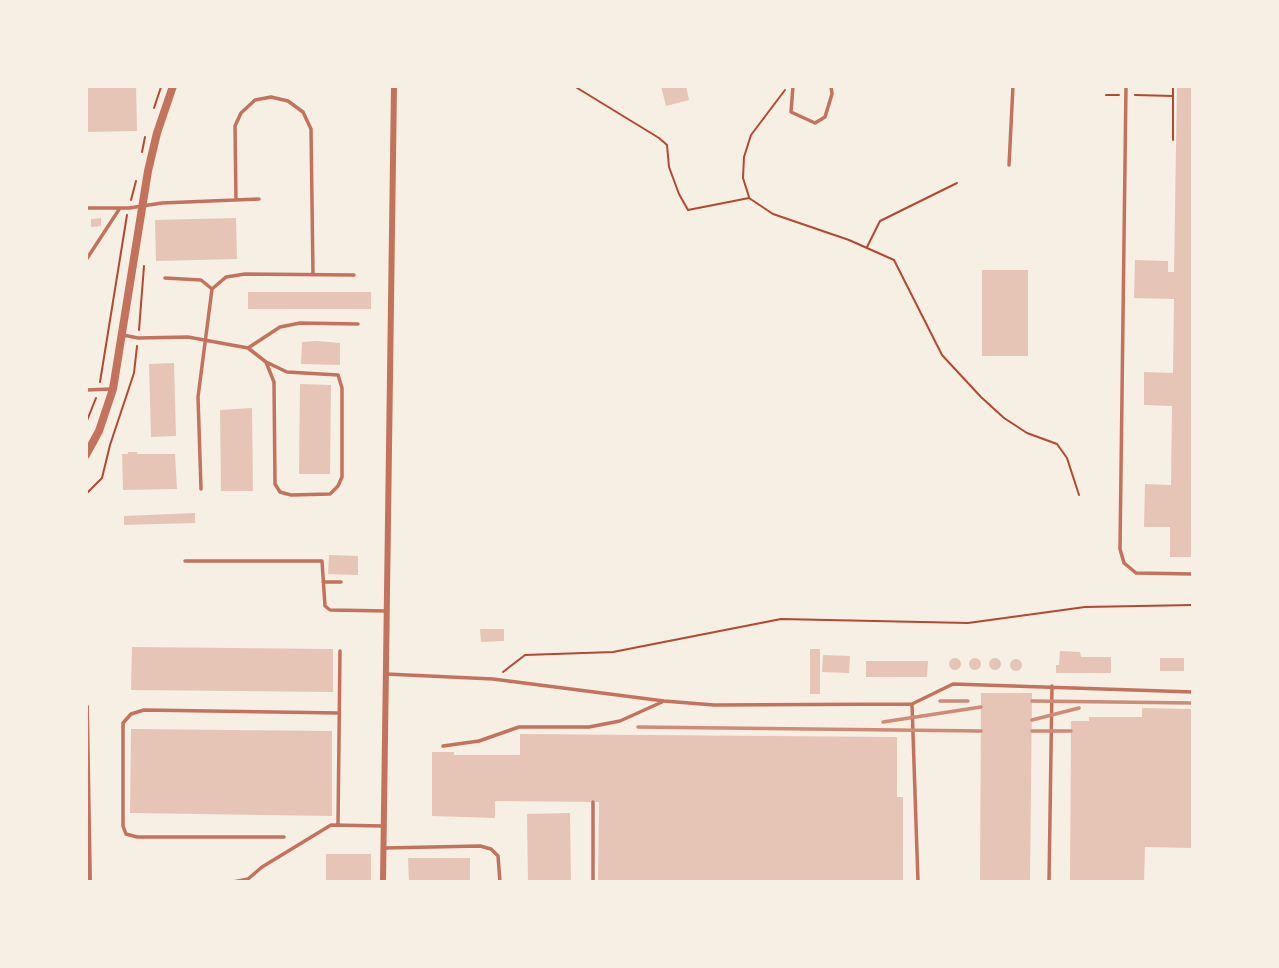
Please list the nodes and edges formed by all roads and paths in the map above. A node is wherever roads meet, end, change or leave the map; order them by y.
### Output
1 (173, 86) edge
2 (394, 86) edge
3 (574, 86) edge
4 (787, 86) edge
5 (793, 86) edge
6 (831, 86) edge
7 (1013, 86) edge
8 (1126, 86) edge
9 (1173, 87) edge
10 (1139, 95) dead end
11 (1173, 96) junction
12 (1173, 141) dead end
13 (1009, 165) dead end
14 (957, 183) dead end
15 (133, 195) dead end
16 (750, 198) junction
17 (236, 200) junction
18 (259, 200) dead end
19 (142, 206) junction
20 (86, 208) edge
21 (120, 208) junction
22 (129, 208) junction
23 (866, 247) junction
24 (86, 260) edge
25 (144, 262) dead end
26 (313, 275) junction
27 (354, 275) dead end
28 (165, 278) dead end
29 (212, 289) junction
30 (358, 324) dead end
31 (121, 335) junction
32 (138, 338) junction
33 (206, 340) junction
34 (248, 348) junction
35 (266, 362) junction
36 (113, 389) junction
37 (86, 390) edge
38 (98, 390) junction
39 (86, 423) edge
40 (86, 456) edge
41 (201, 489) dead end
42 (86, 494) edge
43 (1079, 495) dead end
44 (185, 561) dead end
45 (1193, 574) edge
46 (323, 582) junction
47 (341, 582) dead end
48 (1193, 605) edge
49 (387, 611) junction
50 (340, 651) dead end
51 (386, 674) junction
52 (493, 679) junction
53 (1052, 686) junction
54 (1193, 692) edge
55 (664, 701) junction
56 (912, 704) junction
57 (86, 707) edge
58 (339, 713) junction
59 (443, 746) dead end
60 (593, 802) dead end
61 (87, 822) edge
62 (338, 825) junction
63 (384, 826) junction
64 (284, 837) dead end
65 (384, 848) junction
66 (88, 849) edge
67 (248, 878) junction
68 (89, 882) edge
69 (183, 882) edge
70 (190, 882) edge
71 (233, 882) edge
72 (254, 882) edge
73 (383, 882) edge
74 (500, 882) edge
75 (593, 882) edge
76 (918, 882) edge
77 (1049, 882) edge

1 - 19 street
2 - 49 street
3 - 16 path
4 - 16 path
5 - 6 lane
7 - 13 lane
8 - 45 lane
9 - 11 path
10 - 11 path
11 - 12 path
14 - 23 path
15 - 22 path
16 - 23 path
17 - 18 lane
17 - 19 lane
17 - 26 lane
19 - 22 lane
19 - 31 street
20 - 21 lane
21 - 22 lane
21 - 24 lane
22 - 38 path
23 - 43 path
25 - 32 path
26 - 27 lane
26 - 29 lane
28 - 29 lane
29 - 33 lane
30 - 34 lane
31 - 32 lane
31 - 36 street
32 - 33 lane
32 - 42 path
33 - 34 lane
33 - 41 lane
34 - 35 lane
35 - 35 lane
36 - 38 lane
36 - 40 street
37 - 38 lane
38 - 39 path
44 - 46 lane
46 - 47 lane
46 - 49 lane
48 - 52 path
49 - 51 street
50 - 58 lane
51 - 52 lane
51 - 63 street
52 - 55 lane
53 - 54 lane
53 - 56 lane
53 - 77 lane
55 - 56 lane
55 - 59 lane
56 - 76 lane
57 - 61 street
58 - 62 lane
58 - 64 lane
60 - 75 lane
61 - 66 street
62 - 63 lane
62 - 67 lane
63 - 65 street
65 - 73 street
65 - 74 lane
66 - 68 street
67 - 71 lane
67 - 72 lane
69 - 70 lane

